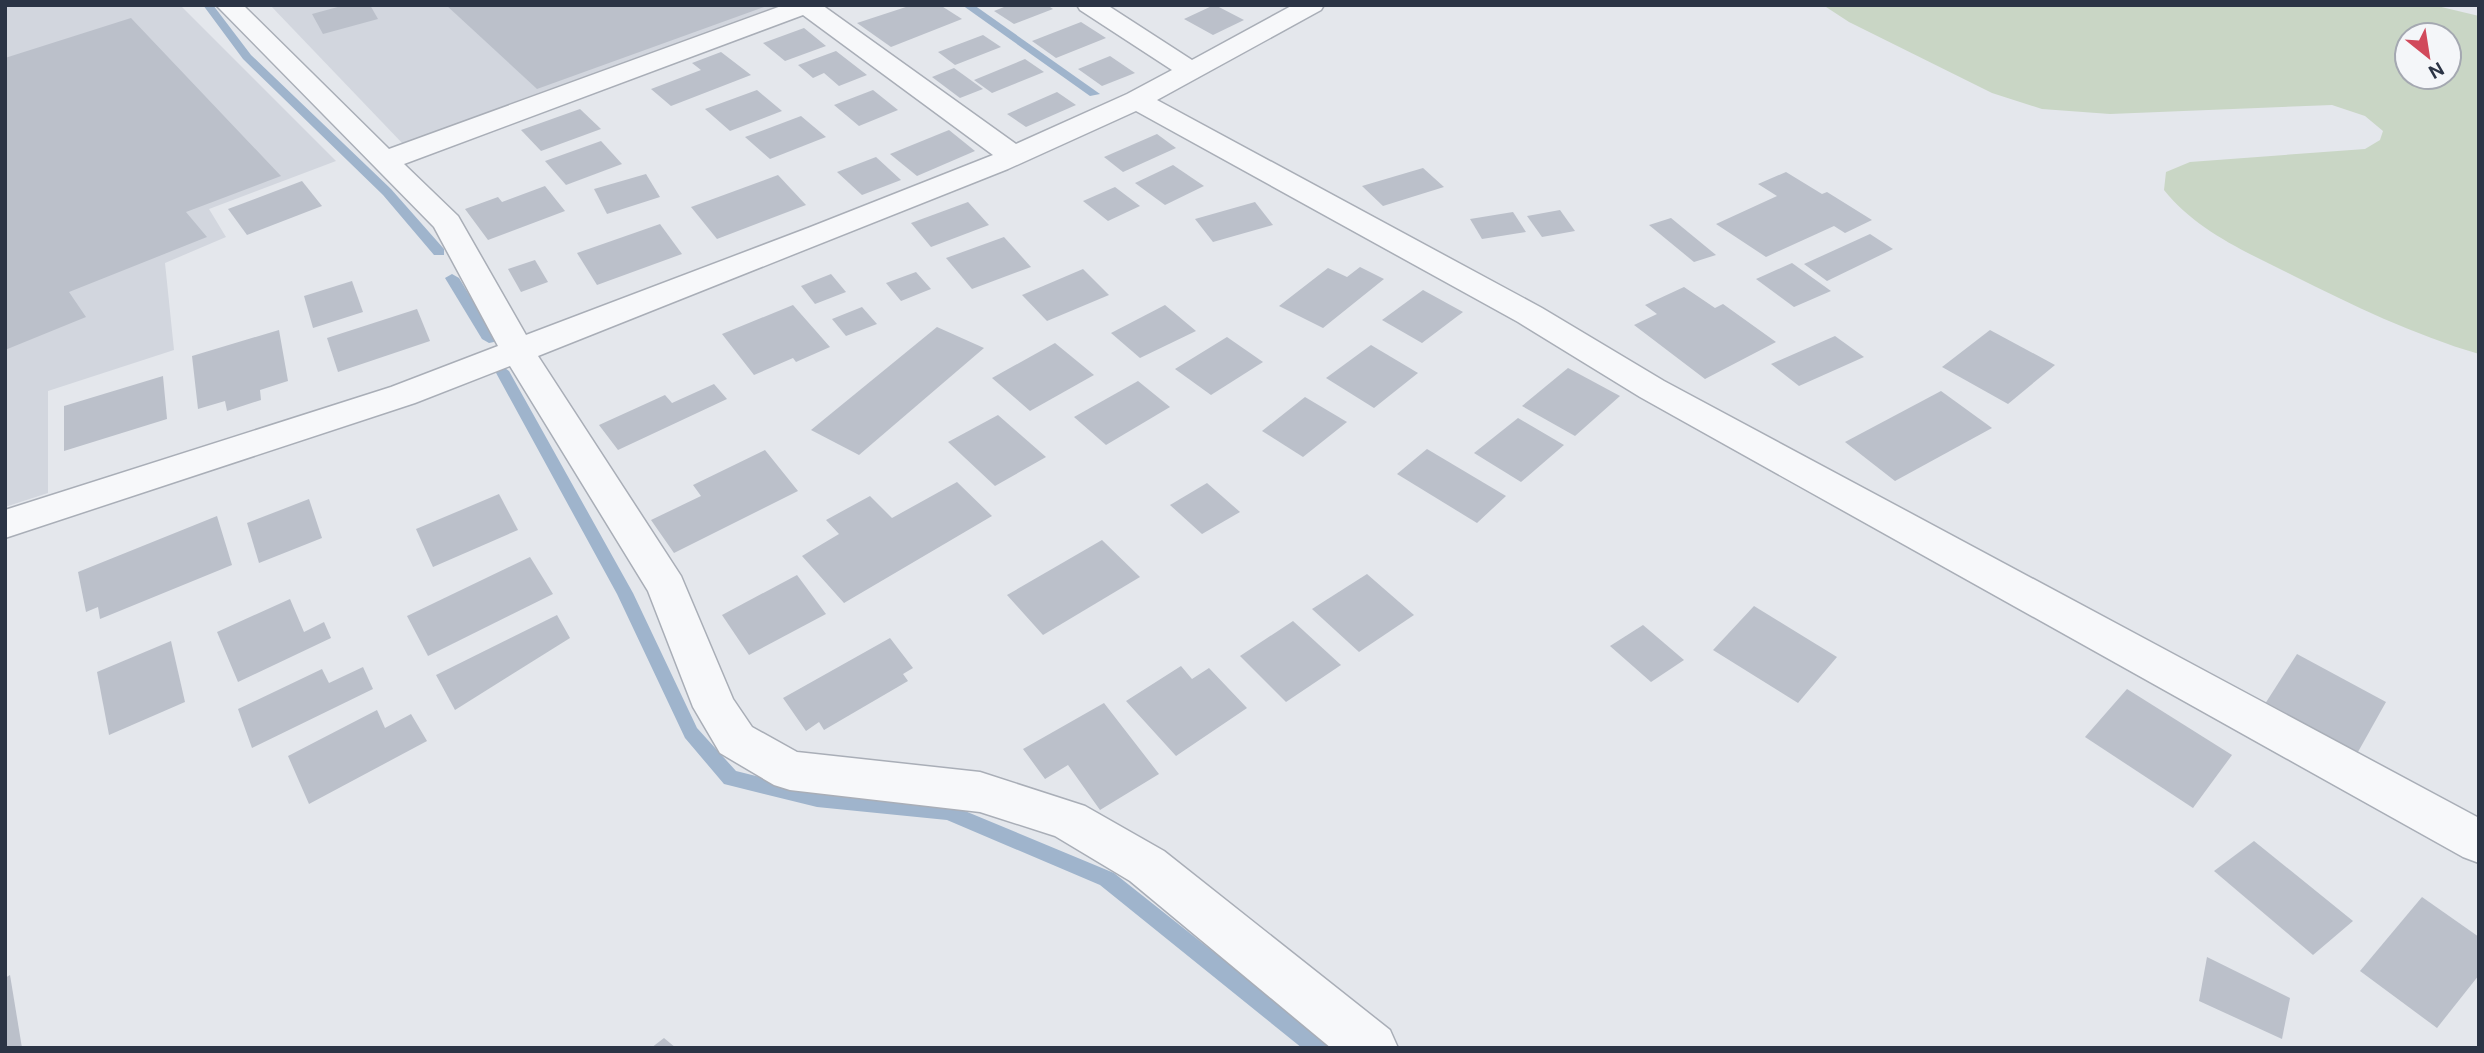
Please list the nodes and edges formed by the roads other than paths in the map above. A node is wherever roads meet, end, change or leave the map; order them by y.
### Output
1 (228, 5) edge
2 (1089, 5) edge
3 (1312, 5) edge
4 (808, 6) edge
5 (1191, 71) junction
6 (1137, 100) junction
7 (1013, 156) junction
8 (384, 161) junction
9 (517, 350) junction
10 (5, 524) edge
11 (2479, 842) edge
12 (1373, 1048) edge

1 - 8 street
2 - 5 street
3 - 5 street
4 - 7 street
4 - 8 street
5 - 6 street
6 - 7 street
6 - 11 street
7 - 9 street
8 - 9 street
9 - 10 street
9 - 12 street

